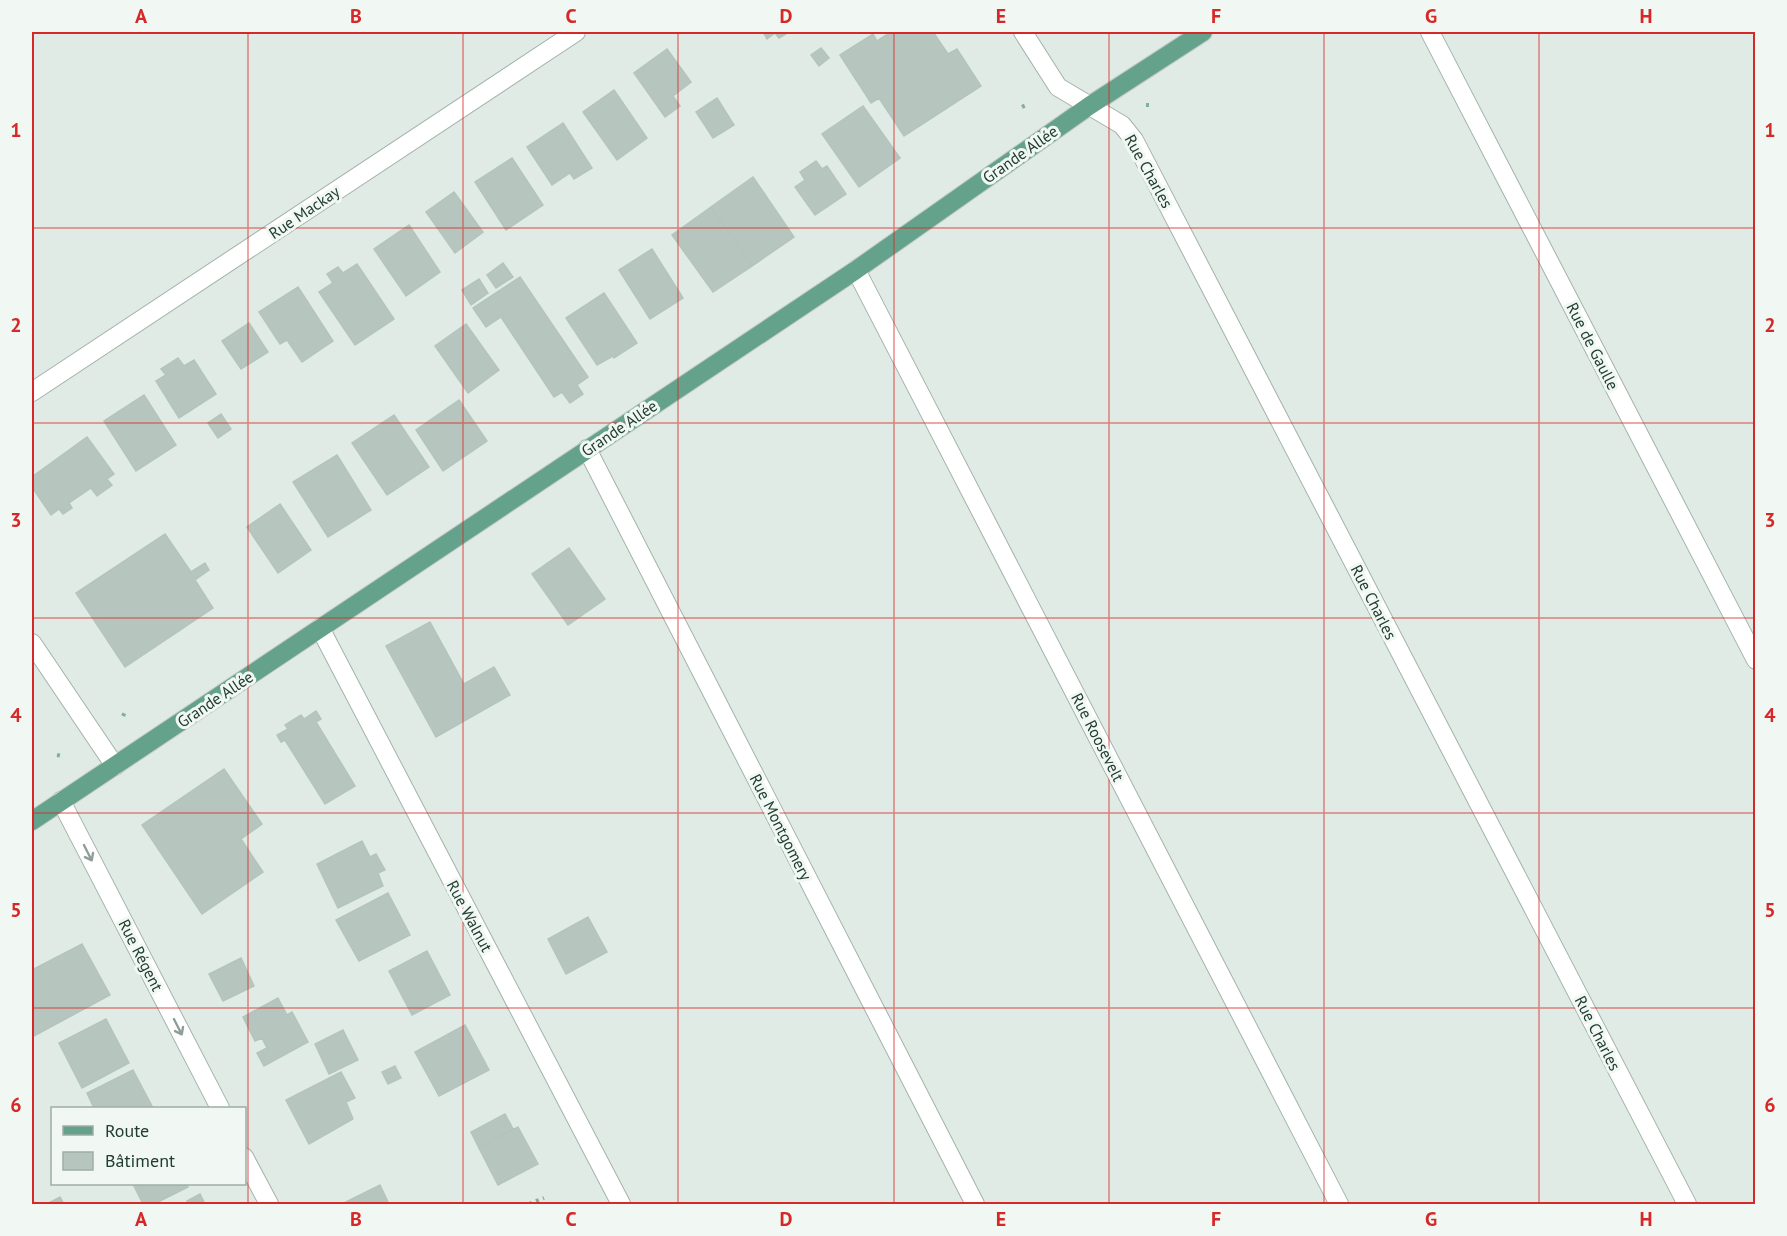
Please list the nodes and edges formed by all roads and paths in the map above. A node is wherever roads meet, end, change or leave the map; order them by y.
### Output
1 (576, 32) edge
2 (1023, 32) edge
3 (1203, 32) edge
4 (1430, 32) edge
5 (1089, 106) junction
6 (856, 270) junction
7 (32, 392) edge
8 (587, 449) junction
9 (320, 628) junction
10 (32, 643) edge
11 (1755, 660) edge
12 (126, 710) dead end
13 (123, 716) dead end
14 (114, 766) junction
15 (61, 801) junction
16 (32, 821) edge
17 (219, 1107) edge
18 (246, 1160) edge
19 (544, 1198) dead end
20 (269, 1204) edge
21 (529, 1204) edge
22 (621, 1204) edge
23 (975, 1204) edge
24 (1339, 1204) edge
25 (1687, 1204) edge

1 - 7 street, Rue Mackay
2 - 5 street, Rue Charles
3 - 5 main road, Grande Allée
4 - 11 street, Rue de Gaulle
5 - 6 main road, Grande Allée
5 - 25 street, Rue Charles
6 - 8 main road, Grande Allée
6 - 24 street, Rue Roosevelt
8 - 9 main road, Grande Allée
8 - 23 street, Rue Montgomery
9 - 14 main road, Grande Allée
9 - 22 street, Rue Walnut
10 - 14 street
12 - 13 path
14 - 15 main road, Grande Allée
15 - 16 main road, Grande Allée
15 -> 17 street, Rue Régent
18 - 20 street
19 - 21 path

